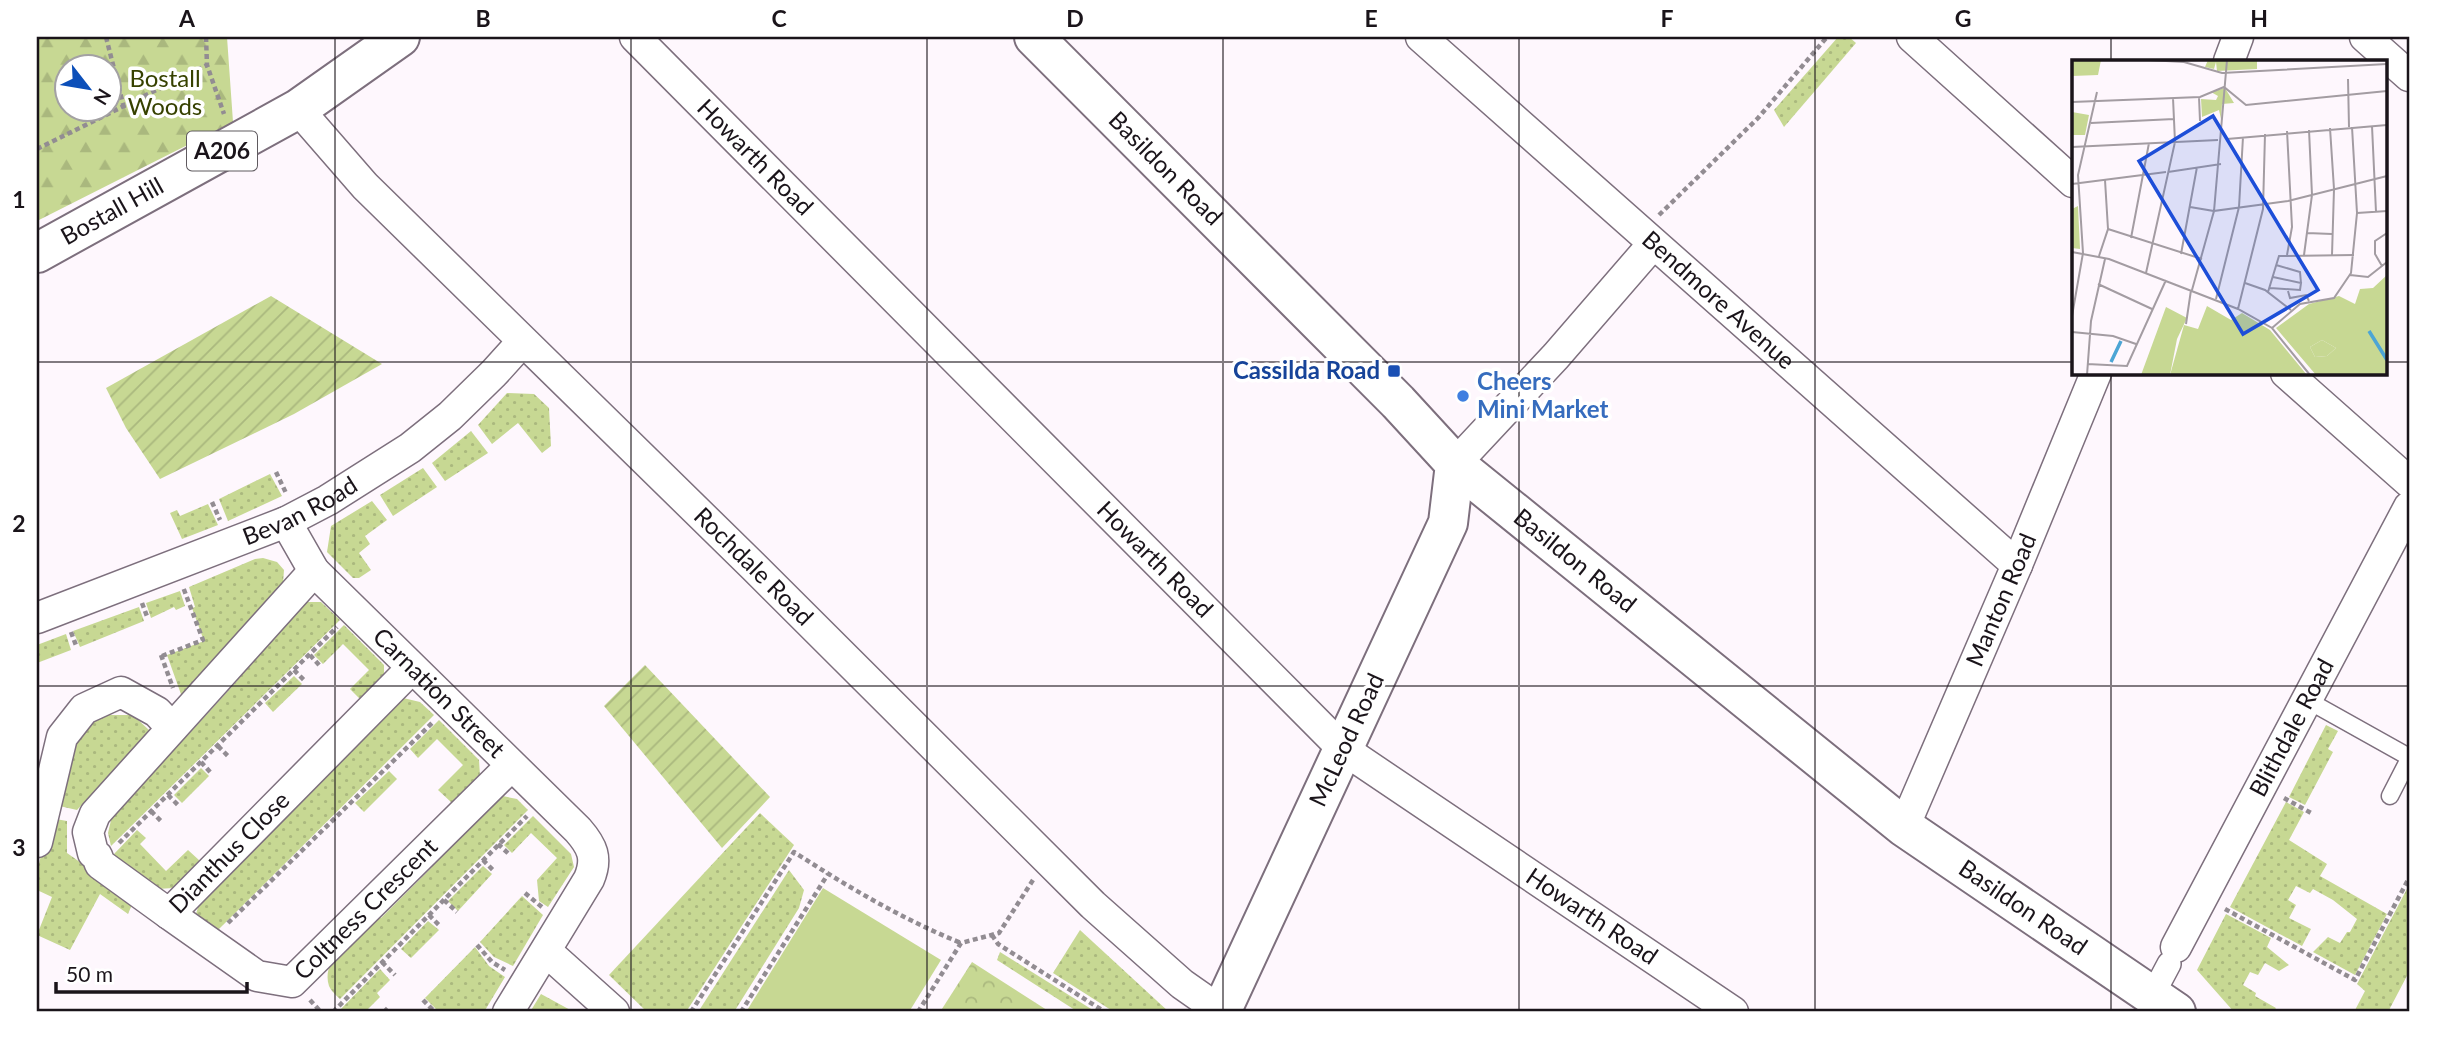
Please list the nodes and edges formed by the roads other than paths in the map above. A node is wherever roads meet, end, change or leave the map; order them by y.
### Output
1 (400, 37) edge
2 (635, 37) edge
3 (1421, 37) edge
4 (1912, 37) edge
5 (2238, 37) edge
6 (2365, 37) edge
7 (1041, 39) edge
8 (2229, 60) edge
9 (2409, 76) edge
10 (298, 108) junction
11 (2072, 181) edge
12 (1648, 239) junction
13 (37, 253) edge
14 (522, 342) junction
15 (2096, 374) edge
16 (2287, 374) edge
17 (1455, 464) junction
18 (2409, 482) edge
19 (2409, 507) edge
20 (286, 522) junction
21 (2017, 565) junction
22 (314, 570) junction
23 (37, 618) edge
24 (412, 668) junction
25 (2307, 700) junction
26 (172, 728) junction
27 (1343, 749) junction
28 (2409, 758) edge
29 (511, 766) junction
30 (2390, 796) dead end
31 (1904, 827) junction
32 (37, 842) edge
33 (169, 914) junction
34 (546, 951) junction
35 (2163, 986) edge
36 (508, 1012) edge
37 (614, 1012) edge
38 (1222, 1012) edge
39 (1733, 1012) edge

1 - 10 main road, Bostall Hill / A206
2 - 27 street, Howarth Road
3 - 12 street, Bendmore Avenue
4 - 11 street
5 - 8 street
6 - 9 street
7 - 17 main road, Basildon Road
10 - 13 main road, Bostall Hill / A206
10 - 14 street, Rochdale Road
12 - 17 street
12 - 21 street, Bendmore Avenue
14 - 20 street, Bevan Road
14 - 38 street, Rochdale Road
15 - 21 street, Manton Road
16 - 18 street
17 - 27 main road, McLeod Road
17 - 31 main road, Basildon Road
19 - 25 street, Blithdale Road
20 - 22 street, Carnation Street
20 - 23 street, Bevan Road
21 - 31 street, Manton Road
22 - 24 street, Carnation Street
22 - 26 street
24 - 29 street, Carnation Street
24 - 33 street, Dianthus Close
25 - 28 lane
25 - 35 street, Blithdale Road
26 - 32 street
26 - 33 street, Dianthus Close
27 - 38 main road, McLeod Road
27 - 39 street, Howarth Road
28 - 30 lane
29 - 33 street, Coltness Crescent
29 - 34 street, Carnation Street
31 - 35 main road, Basildon Road
34 - 36 street
34 - 37 street

